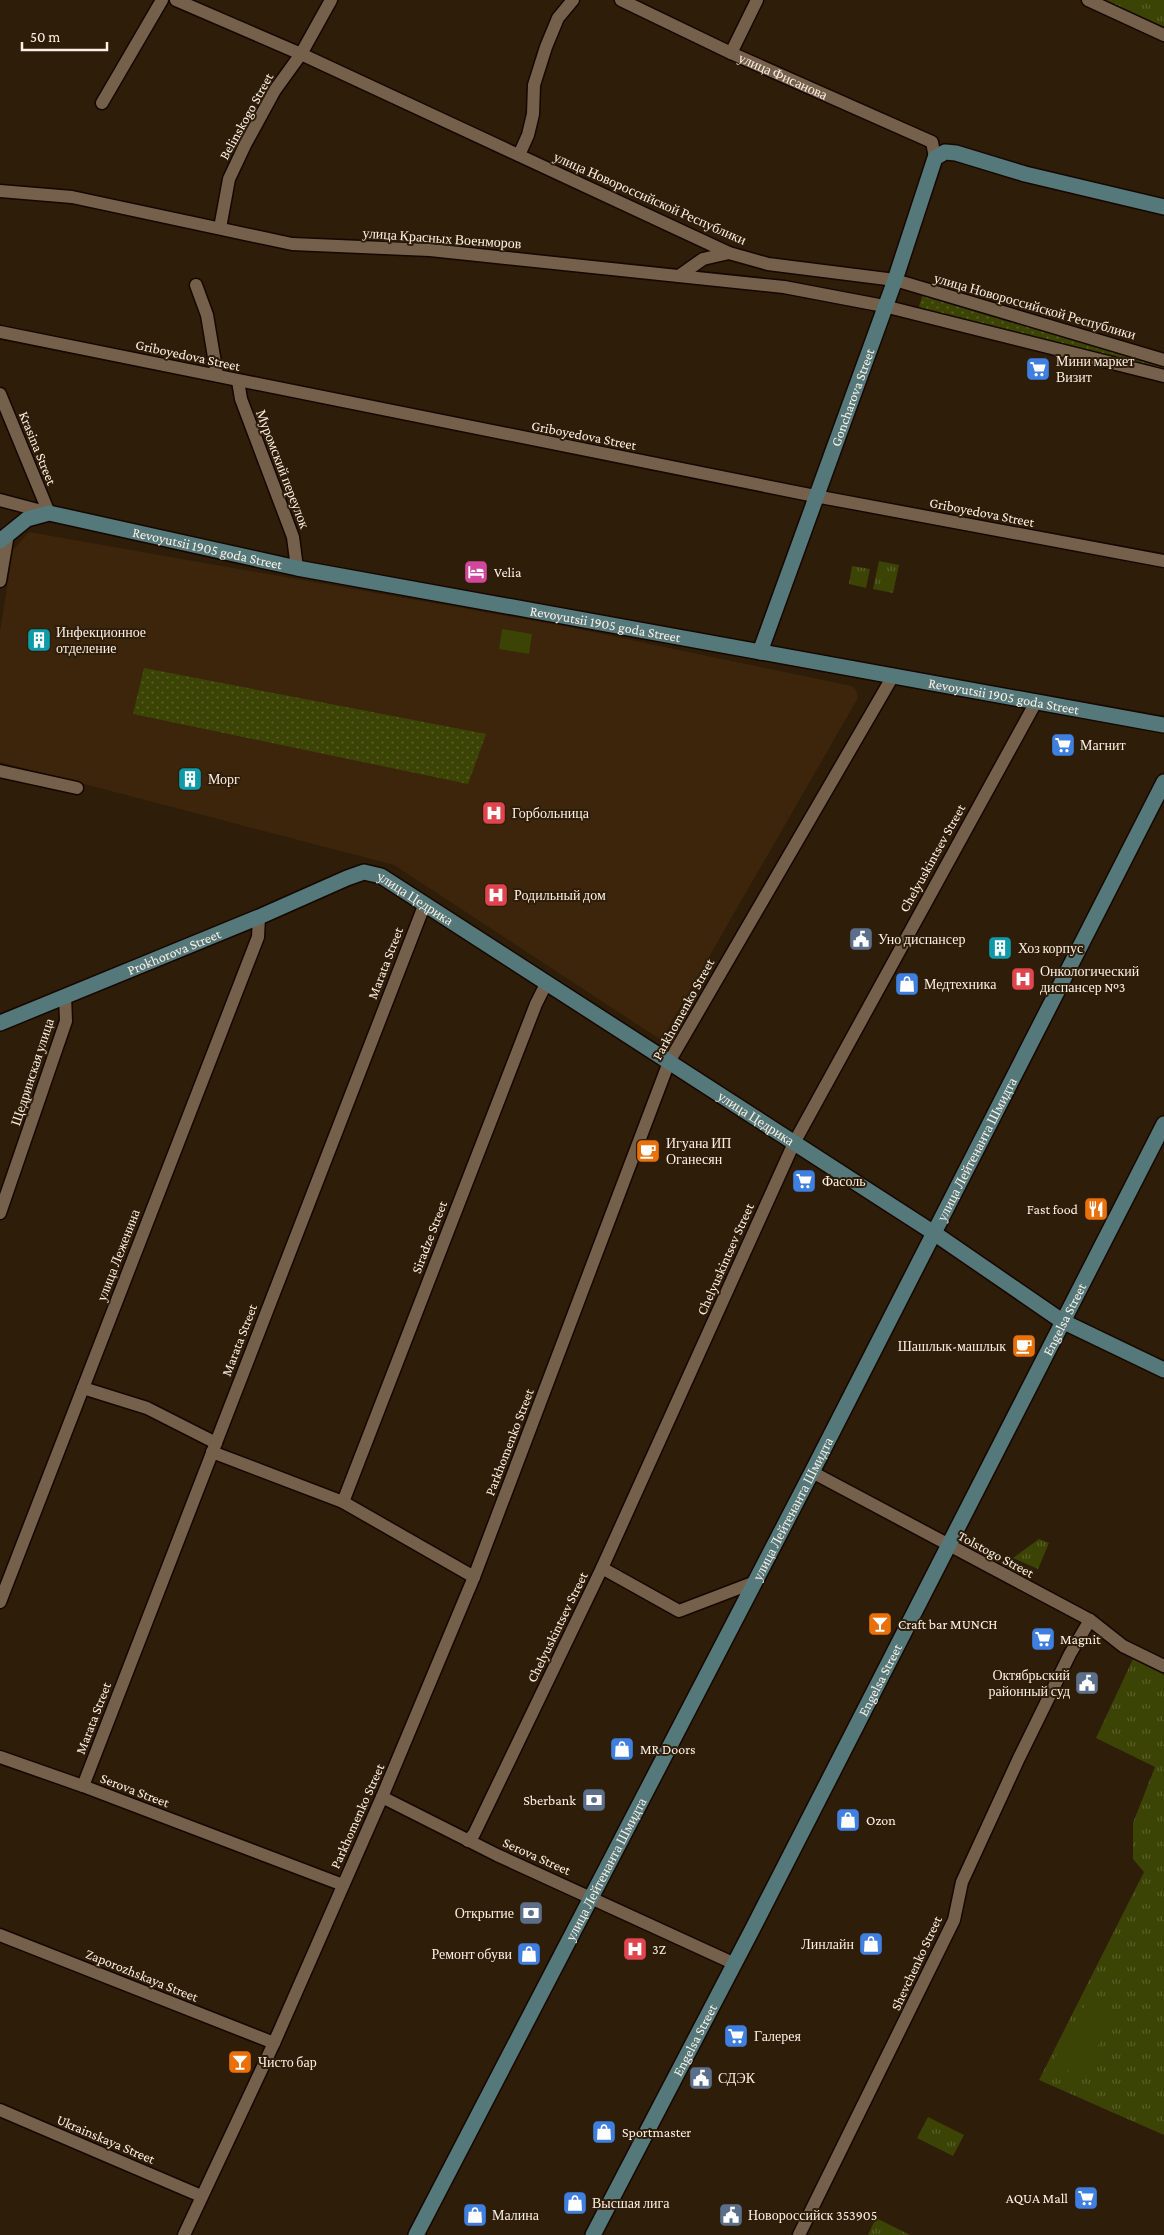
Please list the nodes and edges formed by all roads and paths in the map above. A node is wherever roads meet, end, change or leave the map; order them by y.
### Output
1 (162, 0) edge
2 (176, 0) edge
3 (331, 0) edge
4 (573, 0) edge
5 (621, 0) edge
6 (757, 0) edge
7 (1088, 0) edge
8 (1164, 36) edge
9 (731, 53) junction
10 (301, 54) junction
11 (102, 103) dead end
12 (932, 142) junction
13 (954, 152) junction
14 (519, 155) junction
15 (935, 158) junction
16 (0, 191) edge
17 (1164, 207) edge
18 (220, 228) junction
19 (729, 253) junction
20 (679, 276) junction
21 (895, 280) junction
22 (196, 285) dead end
23 (884, 306) junction
24 (0, 332) edge
25 (1164, 360) edge
26 (217, 375) junction
27 (1164, 376) edge
28 (238, 381) junction
29 (0, 394) edge
30 (37, 486) junction
31 (816, 496) junction
32 (0, 500) edge
33 (14, 504) junction
34 (46, 514) junction
35 (4, 537) edge
36 (1164, 561) edge
37 (297, 568) junction
38 (0, 581) edge
39 (760, 652) junction
40 (893, 676) junction
41 (1036, 702) junction
42 (1164, 725) edge
43 (0, 771) edge
44 (1164, 782) edge
45 (77, 788) dead end
46 (347, 878) joint
47 (424, 906) junction
48 (259, 917) junction
49 (546, 984) junction
50 (65, 996) junction
51 (0, 1023) edge
52 (669, 1062) junction
53 (1164, 1124) edge
54 (794, 1143) junction
55 (0, 1214) edge
56 (934, 1233) junction
57 (1062, 1321) junction
58 (1164, 1370) edge
59 (83, 1388) junction
60 (214, 1447) junction
61 (812, 1472) junction
62 (344, 1502) junction
63 (949, 1545) junction
64 (602, 1568) junction
65 (474, 1577) junction
66 (755, 1582) junction
67 (0, 1602) edge
68 (1090, 1620) junction
69 (1164, 1666) edge
70 (0, 1757) edge
71 (83, 1786) junction
72 (382, 1797) junction
73 (468, 1841) junction
74 (343, 1885) junction
75 (591, 1897) junction
76 (0, 1934) edge
77 (735, 1964) junction
78 (274, 2043) junction
79 (0, 2110) edge
80 (201, 2196) junction
81 (184, 2235) edge
82 (416, 2235) edge
83 (593, 2235) edge
84 (799, 2235) edge

1 - 11 street
2 - 10 street, улица Новороссийской Республики
3 - 10 street, Belinskogo Street
4 - 14 street
5 - 9 street, улица Фисанова
6 - 9 street
7 - 8 street
9 - 12 street, улица Фисанова
10 - 14 street, улица Новороссийской Республики
10 - 18 street, Belinskogo Street
12 - 13 street, улица Фисанова
12 - 15 street
13 - 15 street
13 - 17 street
14 - 19 street, улица Новороссийской Республики
15 - 21 street, Goncharova Street
16 - 18 street, улица Красных Военморов
18 - 20 street, улица Красных Военморов
19 - 20 street
19 - 21 street, улица Новороссийской Республики
20 - 23 street, улица Красных Военморов
21 - 23 street, Goncharova Street
21 - 25 street, улица Новороссийской Республики
22 - 26 street
23 - 27 street
23 - 31 street, Goncharova Street
24 - 26 street, Griboyedova Street
26 - 28 street, Griboyedova Street
28 - 31 street, Griboyedova Street
28 - 37 street, Муромский переулок
29 - 30 street, Krasina Street
30 - 33 street
30 - 34 street, Krasina Street
31 - 36 street, Griboyedova Street
31 - 39 street, Goncharova Street
32 - 33 street, Revoyutsii 1905 goda Street
33 - 34 street, Revoyutsii 1905 goda Street
34 - 35 street
34 - 37 street, Revoyutsii 1905 goda Street
35 - 38 street
37 - 39 street, Revoyutsii 1905 goda Street
39 - 40 street, Revoyutsii 1905 goda Street
40 - 41 street, Revoyutsii 1905 goda Street
40 - 52 street, Parkhomenko Street
41 - 42 street, Revoyutsii 1905 goda Street
41 - 54 street, Chelyuskintsev Street
43 - 45 street
44 - 56 street, улица Лейтенанта Шмидта
46 - 47 street, улица Цедрика
46 - 48 street, Prokhorova Street
47 - 49 street, улица Цедрика
47 - 60 street, Marata Street
48 - 50 street, Prokhorova Street
48 - 59 street, улица Леженина
49 - 52 street, улица Цедрика
49 - 62 street, Siradze Street
50 - 51 street, Prokhorova Street
50 - 55 street, Щедринская улица
52 - 54 street, улица Цедрика
52 - 65 street, Parkhomenko Street
53 - 57 street, Engelsa Street
54 - 56 street, улица Цедрика
54 - 64 street, Chelyuskintsev Street
56 - 57 street, улица Цедрика
56 - 61 street, улица Лейтенанта Шмидта
57 - 58 street, улица Цедрика
57 - 63 street, Engelsa Street
59 - 60 street
59 - 67 street, улица Леженина
60 - 62 street
60 - 71 street, Marata Street
61 - 63 street, Tolstogo Street
61 - 66 street, улица Лейтенанта Шмидта
62 - 65 street
63 - 68 street, Tolstogo Street
63 - 77 street, Engelsa Street
64 - 66 street
64 - 73 street, Chelyuskintsev Street
65 - 72 street, Parkhomenko Street
66 - 75 street, улица Лейтенанта Шмидта
68 - 69 street, Tolstogo Street
68 - 84 street, Shevchenko Street
70 - 71 street, Serova Street
71 - 74 street, Serova Street
72 - 73 street, Serova Street
72 - 74 street, Parkhomenko Street
73 - 75 street, Serova Street
74 - 78 street, Parkhomenko Street
75 - 77 street, Serova Street
75 - 82 street, улица Лейтенанта Шмидта
76 - 78 street, Zaporozhskaya Street
77 - 83 street, Engelsa Street
78 - 80 street, Parkhomenko Street
79 - 80 street, Ukrainskaya Street
80 - 81 street, Parkhomenko Street

